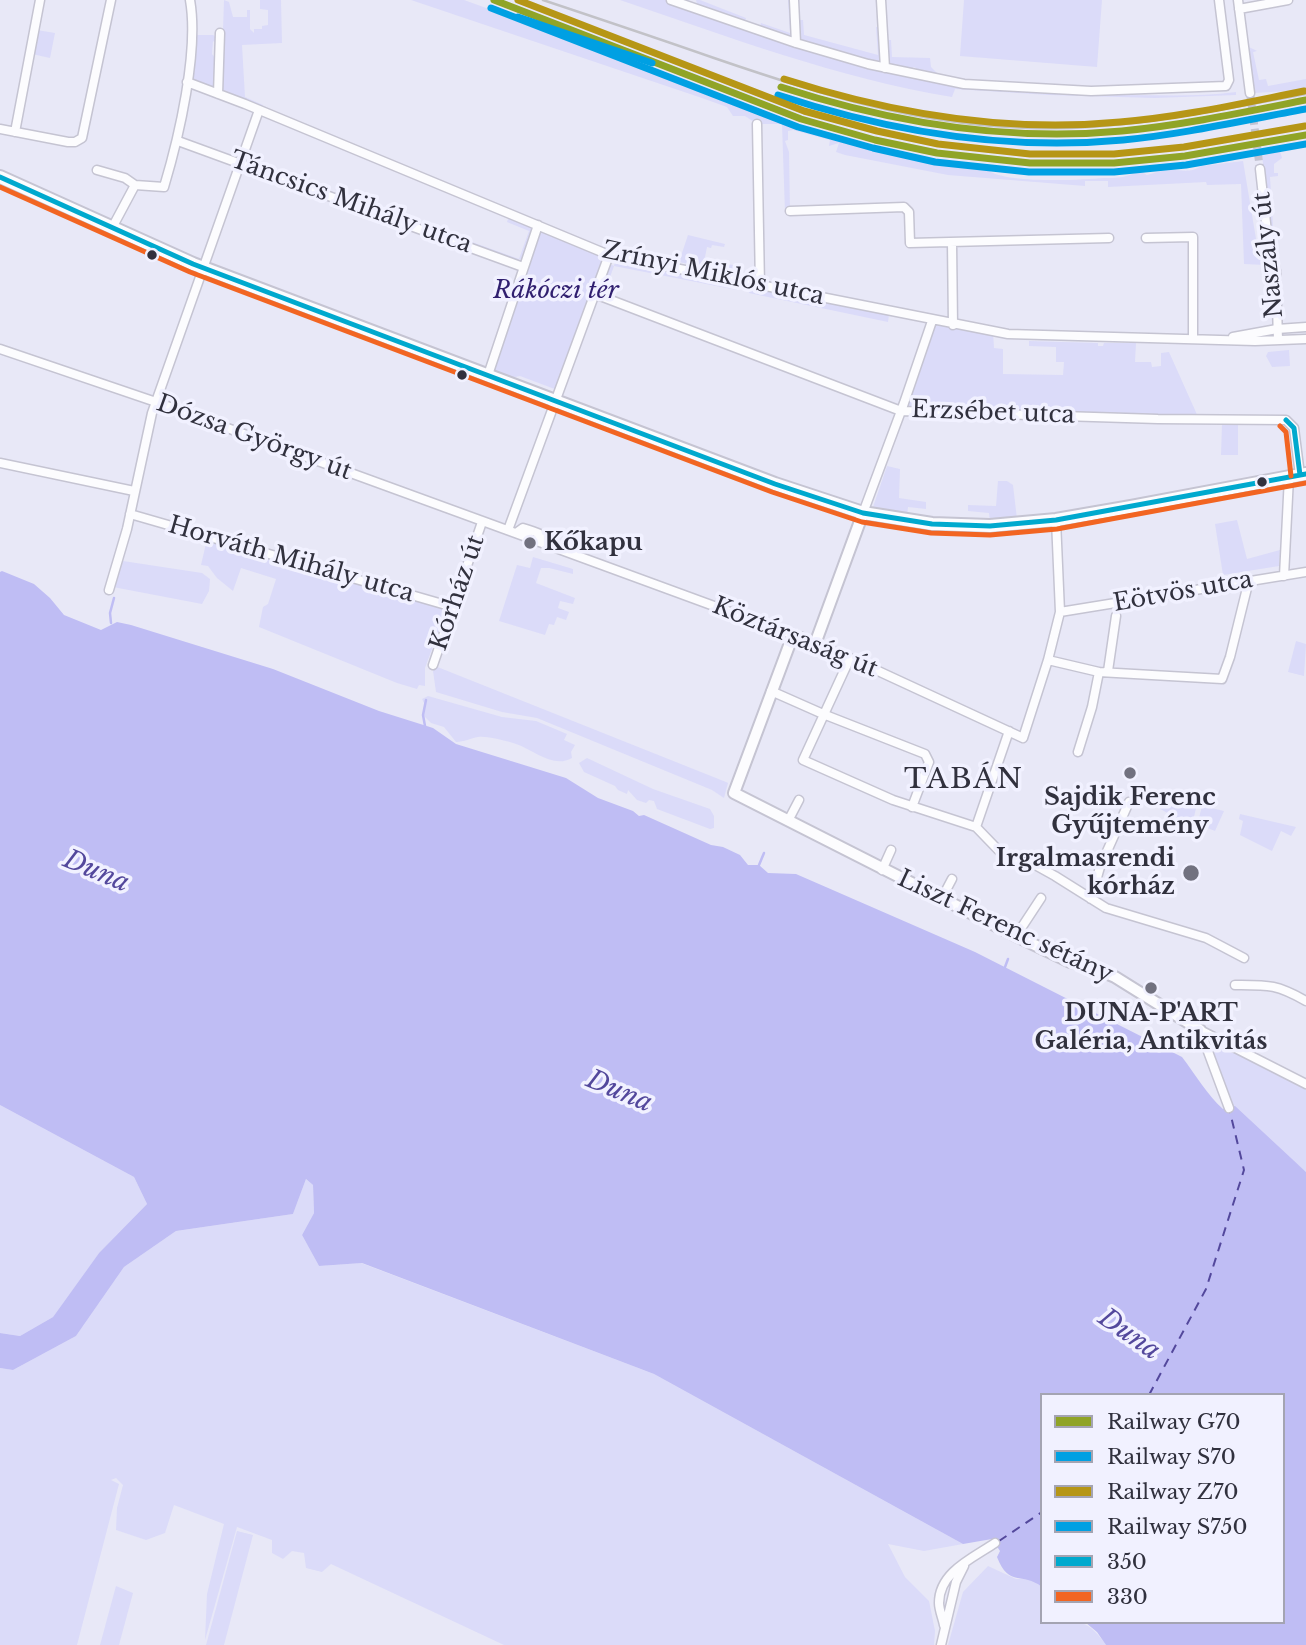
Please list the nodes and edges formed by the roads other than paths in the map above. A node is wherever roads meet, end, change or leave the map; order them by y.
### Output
1 (40, 0) edge
2 (111, 0) edge
3 (190, 0) edge
4 (671, 0) edge
5 (794, 0) edge
6 (881, 0) edge
7 (1219, 0) edge
8 (1288, 0) edge
9 (694, 4) edge
10 (1239, 4) edge
11 (220, 33) dead end
12 (796, 43) junction
13 (885, 68) junction
14 (187, 82) junction
15 (1250, 93) tunnel mouth
16 (218, 94) junction
17 (259, 110) junction
18 (757, 124) dead end
19 (0, 129) edge
20 (15, 132) junction
21 (177, 141) junction
22 (240, 163) junction
23 (1260, 169) tunnel mouth
24 (97, 170) dead end
25 (0, 177) edge
26 (135, 185) junction
27 (790, 211) dead end
28 (538, 225) junction
29 (112, 228) junction
30 (1109, 238) dead end
31 (1146, 238) dead end
32 (952, 243) junction
33 (609, 255) junction
34 (523, 267) junction
35 (202, 268) junction
36 (760, 286) junction
37 (595, 294) junction
38 (932, 321) junction
39 (954, 325) junction
40 (1306, 327) edge
41 (1277, 329) junction
42 (1193, 339) junction
43 (1227, 339) junction
44 (1278, 340) junction
45 (1306, 340) edge
46 (0, 349) edge
47 (488, 375) junction
48 (555, 400) junction
49 (156, 402) junction
50 (901, 411) junction
51 (0, 463) edge
52 (1298, 475) edge
53 (134, 491) junction
54 (863, 513) junction
55 (130, 514) junction
56 (1056, 520) junction
57 (482, 522) junction
58 (512, 532) junction
59 (562, 550) junction
60 (1306, 572) edge
61 (1284, 576) junction
62 (1249, 580) junction
63 (109, 590) dead end
64 (453, 607) junction
65 (1060, 612) junction
66 (1116, 616) dead end
67 (793, 635) junction
68 (815, 644) junction
69 (850, 658) junction
70 (1048, 660) junction
71 (433, 665) dead end
72 (1108, 671) junction
73 (1099, 672) junction
74 (771, 691) junction
75 (823, 714) junction
76 (1009, 731) junction
77 (1078, 752) dead end
78 (799, 800) dead end
79 (1129, 802) dead end
80 (912, 807) junction
81 (788, 821) junction
82 (976, 827) junction
83 (891, 850) dead end
84 (882, 870) junction
85 (953, 879) dead end
86 (942, 898) junction
87 (1041, 898) dead end
88 (1091, 899) junction
89 (1016, 936) junction
90 (1244, 958) dead end
91 (1235, 985) dead end
92 (1306, 1001) edge
93 (1200, 1030) junction
94 (1306, 1084) edge
95 (1229, 1108) dead end
96 (995, 1543) dead end
97 (941, 1645) edge

1 - 20 street
2 - 20 street
3 - 14 street
4 - 9 street
5 - 12 street
6 - 13 street
7 - 13 street
8 - 10 street
9 - 12 street
10 - 15 street
11 - 16 street
12 - 13 street
14 - 16 street, Zrínyi Miklós utca
14 - 21 street
16 - 17 street, Zrínyi Miklós utca
17 - 22 street
17 - 28 street, Zrínyi Miklós utca
18 - 36 street
19 - 20 street
21 - 22 street, Táncsics Mihály utca
21 - 26 street
22 - 34 street, Táncsics Mihály utca
22 - 35 street
23 - 41 street, Naszály út
24 - 26 street
25 - 29 main road
26 - 29 street
27 - 32 street
28 - 33 street, Zrínyi Miklós utca
28 - 34 street
29 - 35 main road
30 - 32 street
31 - 42 street
32 - 39 street
33 - 36 street, Zrínyi Miklós utca
33 - 37 street
34 - 47 street
35 - 47 main road
35 - 49 street
36 - 38 street, Zrínyi Miklós utca
37 - 48 street
37 - 50 street, Erzsébet utca
38 - 39 street, Zrínyi Miklós utca
38 - 50 street
39 - 42 street, Zrínyi Miklós utca
40 - 41 street, Zrínyi Miklós utca
41 - 43 street, Zrínyi Miklós utca
41 - 44 street, Naszály út
42 - 43 street, Zrínyi Miklós utca
43 - 44 street, Zrínyi Miklós utca
44 - 45 street, Zrínyi Miklós utca
46 - 49 street, Dózsa György út
47 - 48 main road
48 - 54 main road
48 - 58 street
49 - 53 street
49 - 57 street, Dózsa György út
50 - 52 street, Erzsébet utca
50 - 54 street
51 - 53 street
52 - 56 main road
52 - 61 street
53 - 55 street
54 - 56 main road
54 - 68 street
55 - 63 street
55 - 64 street, Horváth Mihály utca
56 - 65 street
57 - 58 street, Dózsa György út
57 - 64 street, Kórház út
58 - 59 street, Köztársaság út
58 - 59 street, Köztársaság út
59 - 67 street, Köztársaság út
60 - 61 street, Eötvös utca
61 - 62 street, Eötvös utca
62 - 65 street, Eötvös utca
62 - 72 street
64 - 71 street, Kórház út
65 - 70 street
66 - 72 street
67 - 68 street, Köztársaság út
67 - 74 street
68 - 69 street, Köztársaság út
69 - 75 street
69 - 76 street, Köztársaság út
70 - 73 street
70 - 76 street, Köztársaság út
72 - 73 street
73 - 77 street
74 - 75 street
74 - 81 street, Liszt Ferenc sétány
75 - 80 street
75 - 80 street
76 - 82 street
78 - 81 street
79 - 88 street
80 - 82 street
81 - 84 street, Liszt Ferenc sétány
82 - 88 street
83 - 84 street
84 - 86 street, Liszt Ferenc sétány
85 - 86 street
86 - 89 street, Liszt Ferenc sétány
87 - 89 street
88 - 90 street
89 - 93 street, Liszt Ferenc sétány
91 - 92 street
93 - 94 street
93 - 95 street
96 - 97 street

